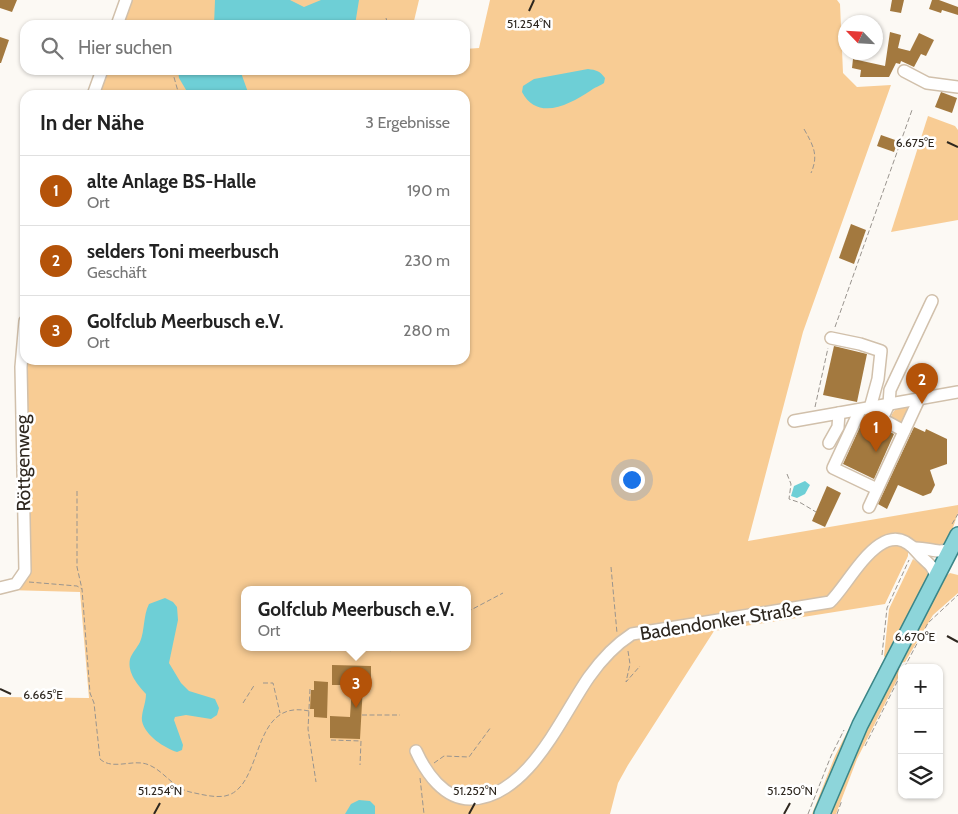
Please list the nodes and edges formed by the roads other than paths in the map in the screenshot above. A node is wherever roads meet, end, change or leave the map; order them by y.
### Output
1 (126, 0) edge
2 (119, 20) edge
3 (904, 71) dead end
4 (100, 75) edge
5 (958, 87) edge
6 (95, 90) edge
7 (932, 301) dead end
8 (831, 338) road end
9 (20, 365) edge
10 (953, 394) edge
11 (919, 399) junction
12 (889, 404) junction
13 (865, 409) junction
14 (839, 413) junction
15 (794, 420) dead end
16 (904, 431) junction
17 (829, 443) dead end
18 (877, 489) junction
19 (869, 507) dead end
20 (953, 537) edge
21 (914, 548) junction
22 (936, 579) junction
23 (0, 588) edge
24 (416, 751) dead end
25 (822, 814) edge

1 - 2 street
3 - 5 street
4 - 6 street
7 - 12 street
8 - 13 street
9 - 23 street, Röttgenweg
10 - 11 street
11 - 12 street
11 - 16 street
12 - 13 street
12 - 16 street
13 - 14 street
13 - 18 street
14 - 15 street
14 - 17 street
16 - 18 street
18 - 19 street
20 - 21 street, Badendonker Straße
20 - 22 main road
21 - 22 street, Badendonker Straße
21 - 24 street, Badendonker Straße
22 - 25 main road

